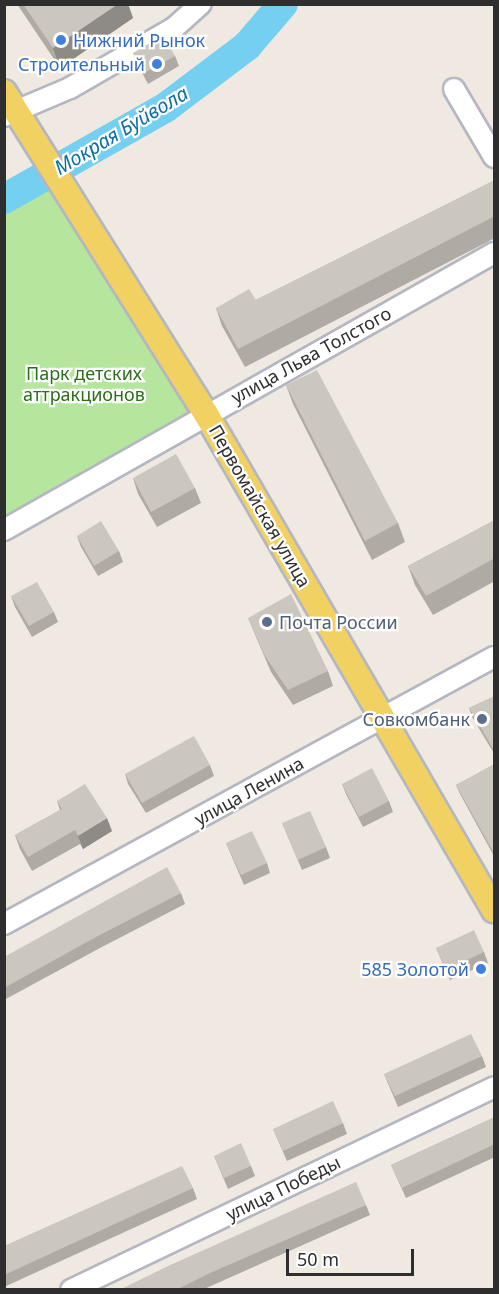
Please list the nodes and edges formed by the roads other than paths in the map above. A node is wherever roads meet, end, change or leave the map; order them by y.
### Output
1 (201, 4) edge
2 (454, 89) dead end
3 (8, 106) edge
4 (495, 157) edge
5 (495, 253) edge
6 (206, 414) junction
7 (4, 530) edge
8 (495, 657) edge
9 (384, 717) junction
10 (495, 910) edge
11 (4, 924) edge
12 (495, 1088) edge
13 (71, 1290) edge

1 - 3 street
2 - 4 street
3 - 6 main road, Первомайская улица
5 - 6 street, улица Льва Толстого
6 - 7 street, улица Льва Толстого
6 - 9 main road, Первомайская улица
8 - 9 street, улица Ленина
9 - 10 main road, Первомайская улица
9 - 11 street, улица Ленина
12 - 13 street, улица Победы

